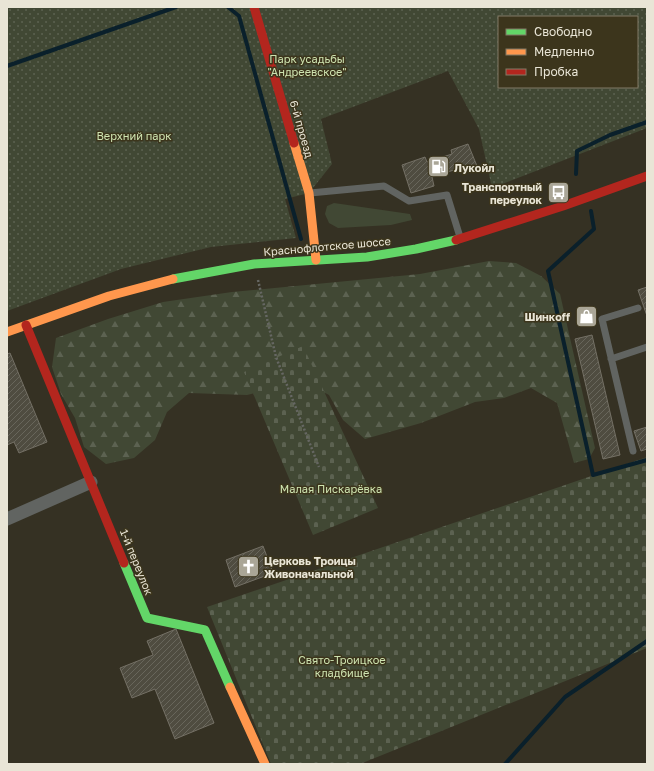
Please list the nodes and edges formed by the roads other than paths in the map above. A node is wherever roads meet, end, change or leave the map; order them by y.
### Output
1 (254, 7) edge
2 (647, 176) edge
3 (309, 193) junction
4 (460, 239) junction
5 (316, 260) junction
6 (638, 308) dead end
7 (26, 325) junction
8 (7, 332) edge
9 (647, 347) edge
10 (611, 359) junction
11 (632, 451) dead end
12 (91, 482) junction
13 (7, 519) edge
14 (265, 764) edge

1 - 3 street, 6-й проезд
2 - 4 street, Краснофлотское шоссе
3 - 4 lane
3 - 5 street, 6-й проезд
4 - 5 street, Краснофлотское шоссе
5 - 7 street, Краснофлотское шоссе
6 - 10 lane
7 - 8 street, Краснофлотское шоссе
7 - 12 street, 1-й переулок
9 - 10 lane
10 - 11 lane
12 - 13 street
12 - 14 street, 1-й переулок

